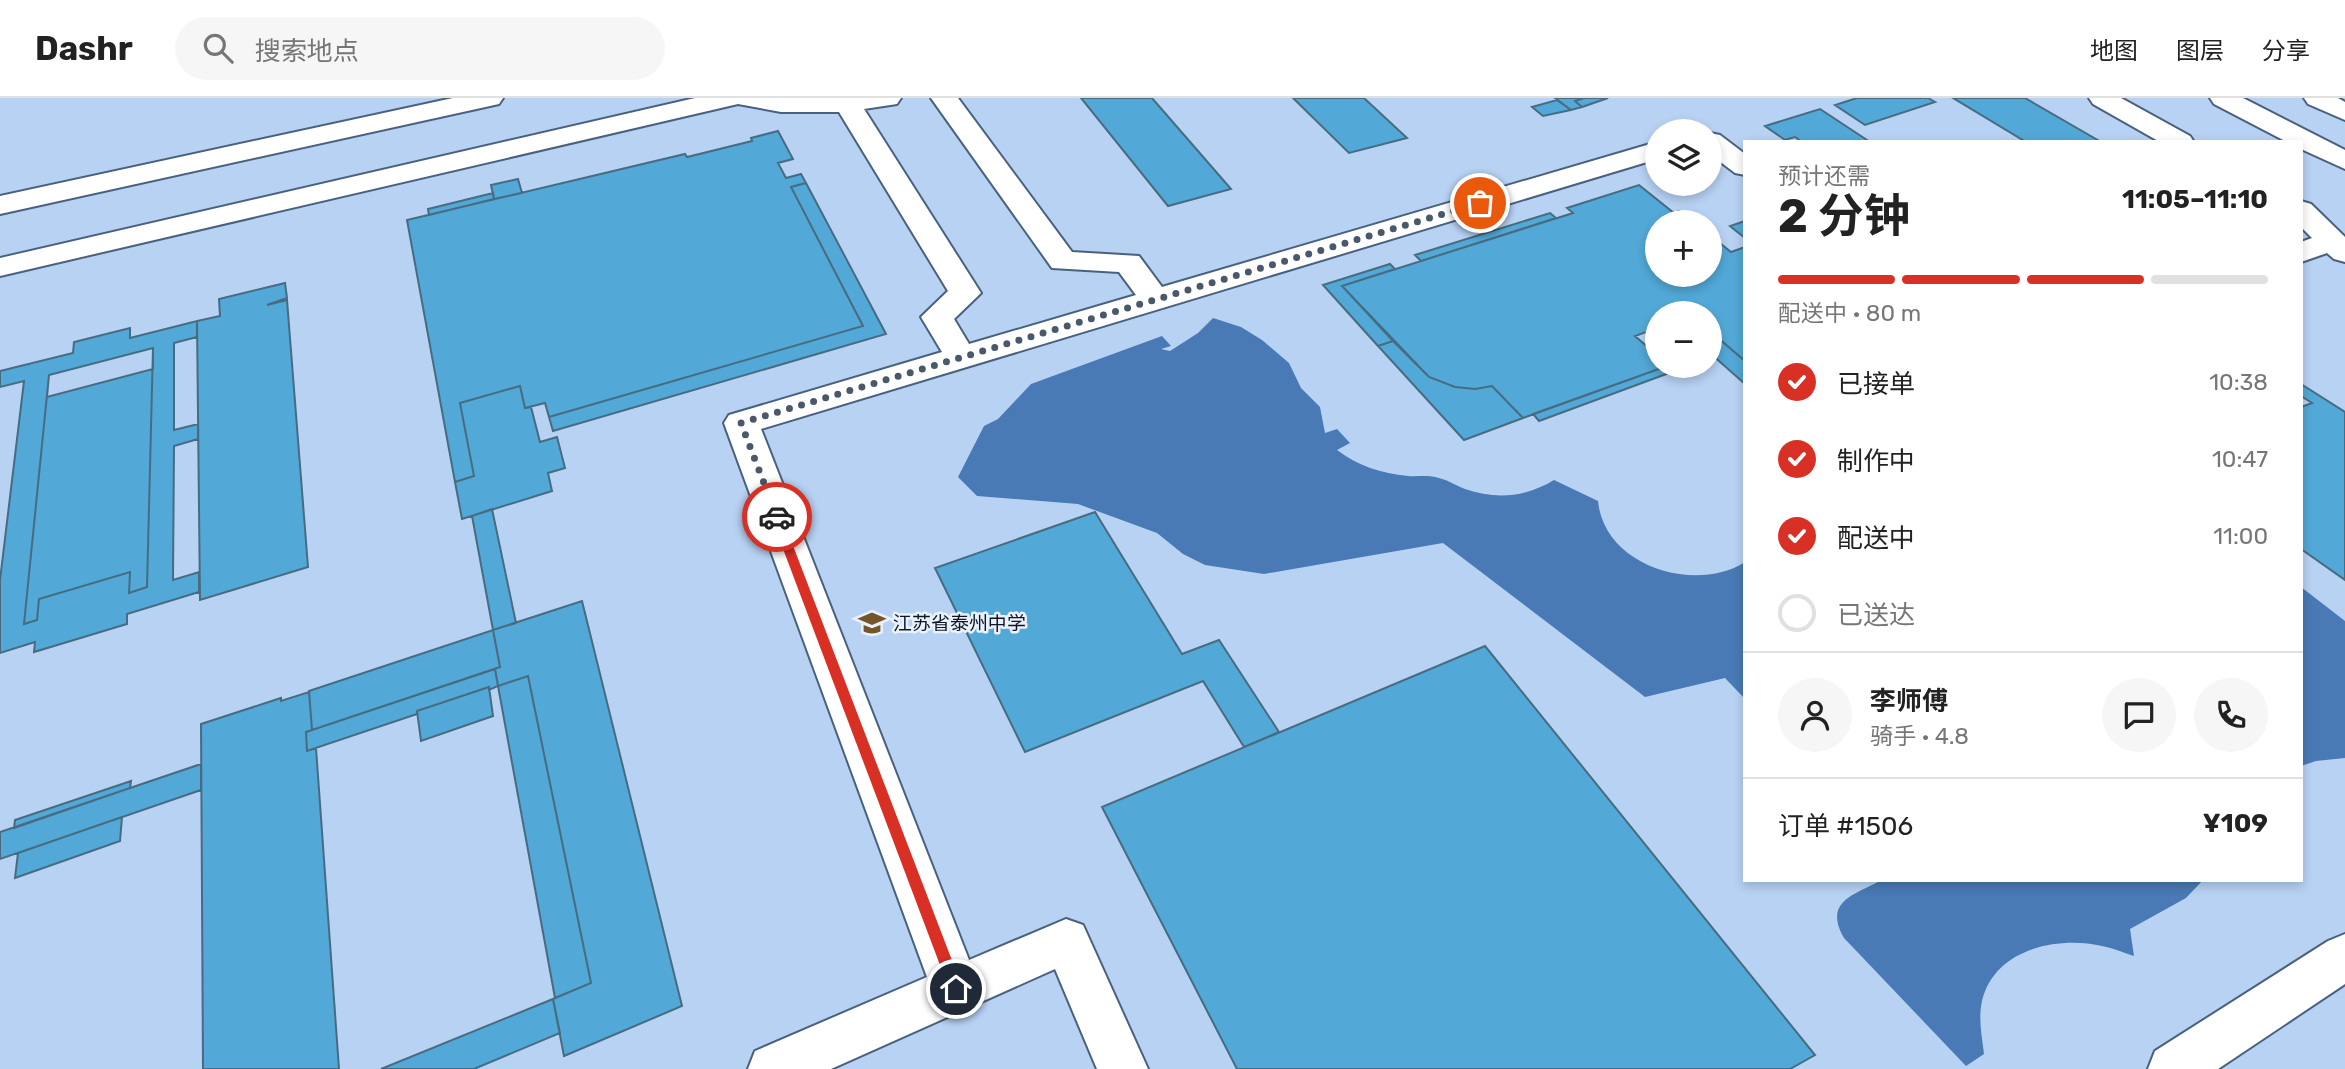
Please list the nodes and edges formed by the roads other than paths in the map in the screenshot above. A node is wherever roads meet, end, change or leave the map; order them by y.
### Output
1 (490, 98) edge
2 (730, 98) edge
3 (746, 98) edge
4 (888, 98) edge
5 (944, 98) edge
6 (2102, 98) edge
7 (2223, 98) edge
8 (2317, 98) edge
9 (846, 101) edge
10 (2345, 112) edge
11 (2176, 140) edge
12 (1722, 150) edge
13 (1645, 154) edge
14 (2345, 161) edge
15 (1743, 166) edge
16 (0, 205) edge
17 (2303, 212) edge
18 (2338, 247) edge
19 (2303, 253) edge
20 (0, 267) edge
21 (1156, 300) junction
22 (961, 358) junction
23 (2345, 957) edge
24 (956, 989) junction
25 (772, 1069) edge
26 (1123, 1069) edge
27 (2174, 1069) edge

1 - 16 street
2 - 20 street
3 - 9 street
4 - 9 street
5 - 21 street
6 - 11 street
7 - 14 street
8 - 10 street
9 - 22 street
12 - 15 street
13 - 21 street
17 - 18 street
18 - 19 street
21 - 22 street
22 - 24 street
23 - 27 street
24 - 25 street
24 - 26 street

